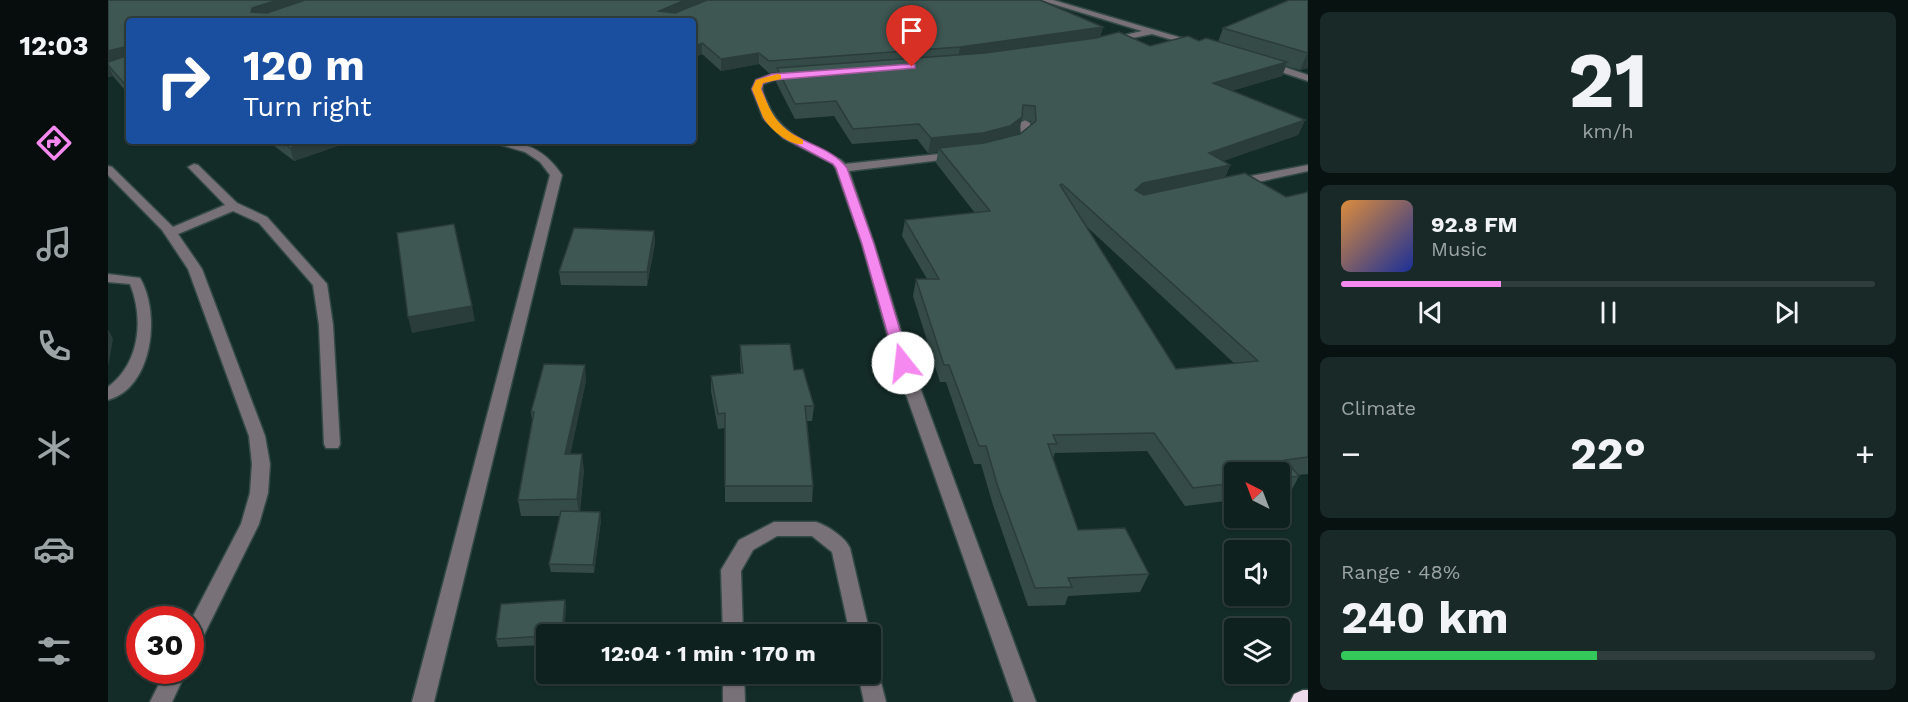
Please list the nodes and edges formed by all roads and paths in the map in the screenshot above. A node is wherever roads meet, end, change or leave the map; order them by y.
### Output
1 (1044, 0) edge
2 (1152, 31) junction
3 (1102, 44) edge
4 (1208, 47) edge
5 (1252, 59) edge
6 (807, 75) edge
7 (1308, 78) edge
8 (1025, 123) edge
9 (516, 144) edge
10 (1001, 148) edge
11 (968, 154) edge
12 (194, 167) dead end
13 (842, 168) junction
14 (1308, 168) edge
15 (108, 169) edge
16 (1219, 186) edge
17 (233, 206) junction
18 (173, 232) junction
19 (108, 278) edge
20 (108, 395) edge
21 (332, 444) dead end
22 (204, 615) edge
23 (733, 624) edge
24 (858, 624) edge
25 (170, 684) edge
26 (734, 684) edge
27 (871, 684) edge
28 (161, 702) edge
29 (423, 702) edge
30 (734, 702) edge
31 (875, 702) edge
32 (1025, 702) edge
33 (1303, 702) edge
34 (1308, 702) edge

1 - 2 street
2 - 3 street
2 - 4 street
5 - 7 street
6 - 13 street
8 - 10 street
9 - 29 street
11 - 13 street
12 - 17 street
13 - 32 street
14 - 16 street
15 - 18 street
17 - 18 street
17 - 21 street
18 - 22 street
19 - 20 street
23 - 24 street
25 - 28 street
26 - 30 street
27 - 31 street
33 - 34 highway

